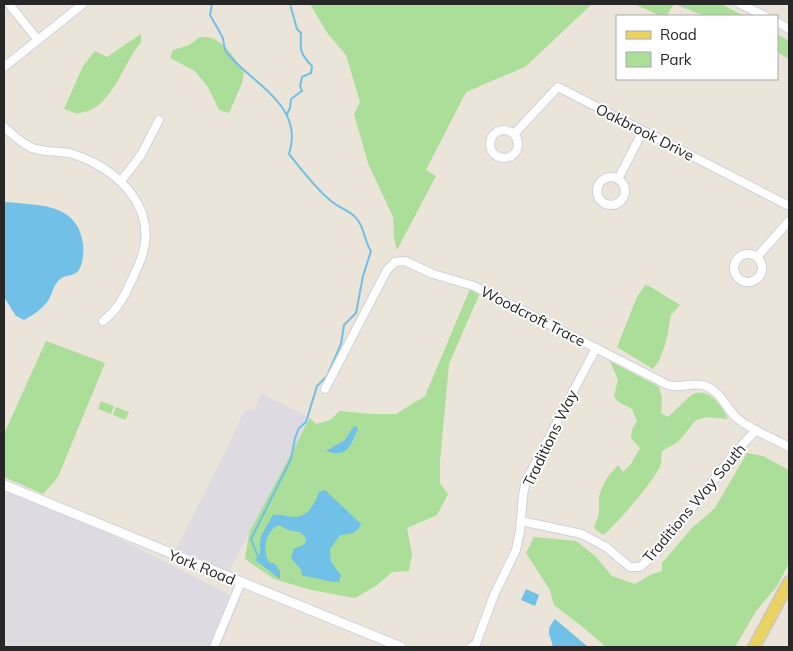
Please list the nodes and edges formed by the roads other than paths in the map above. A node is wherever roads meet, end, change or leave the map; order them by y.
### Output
1 (9, 4) edge
2 (83, 4) edge
3 (740, 4) edge
4 (763, 15) edge
5 (38, 40) junction
6 (4, 67) edge
7 (159, 120) dead end
8 (4, 127) edge
9 (643, 131) junction
10 (514, 134) dead end
11 (618, 179) dead end
12 (122, 181) junction
13 (789, 206) edge
14 (789, 221) edge
15 (757, 257) dead end
16 (103, 322) dead end
17 (596, 348) junction
18 (325, 389) dead end
19 (756, 430) junction
20 (789, 447) edge
21 (4, 485) edge
22 (521, 521) junction
23 (241, 582) junction
24 (789, 582) edge
25 (475, 646) edge
26 (214, 647) edge
27 (401, 647) edge
28 (754, 647) edge

1 - 5 street
2 - 5 street
3 - 4 street
5 - 6 street
7 - 12 street
8 - 12 street
9 - 10 street, Oakbrook Drive
9 - 11 street
9 - 13 street, Oakbrook Drive
12 - 16 street
14 - 15 street
17 - 18 street, Woodcroft Trace
17 - 19 street, Woodcroft Trace
17 - 22 street, Traditions Way
19 - 20 street, Woodcroft Trace
19 - 22 street, Traditions Way South
21 - 23 street, York Road
22 - 25 street, Traditions Way
23 - 26 street
23 - 27 street, York Road
24 - 28 main road

